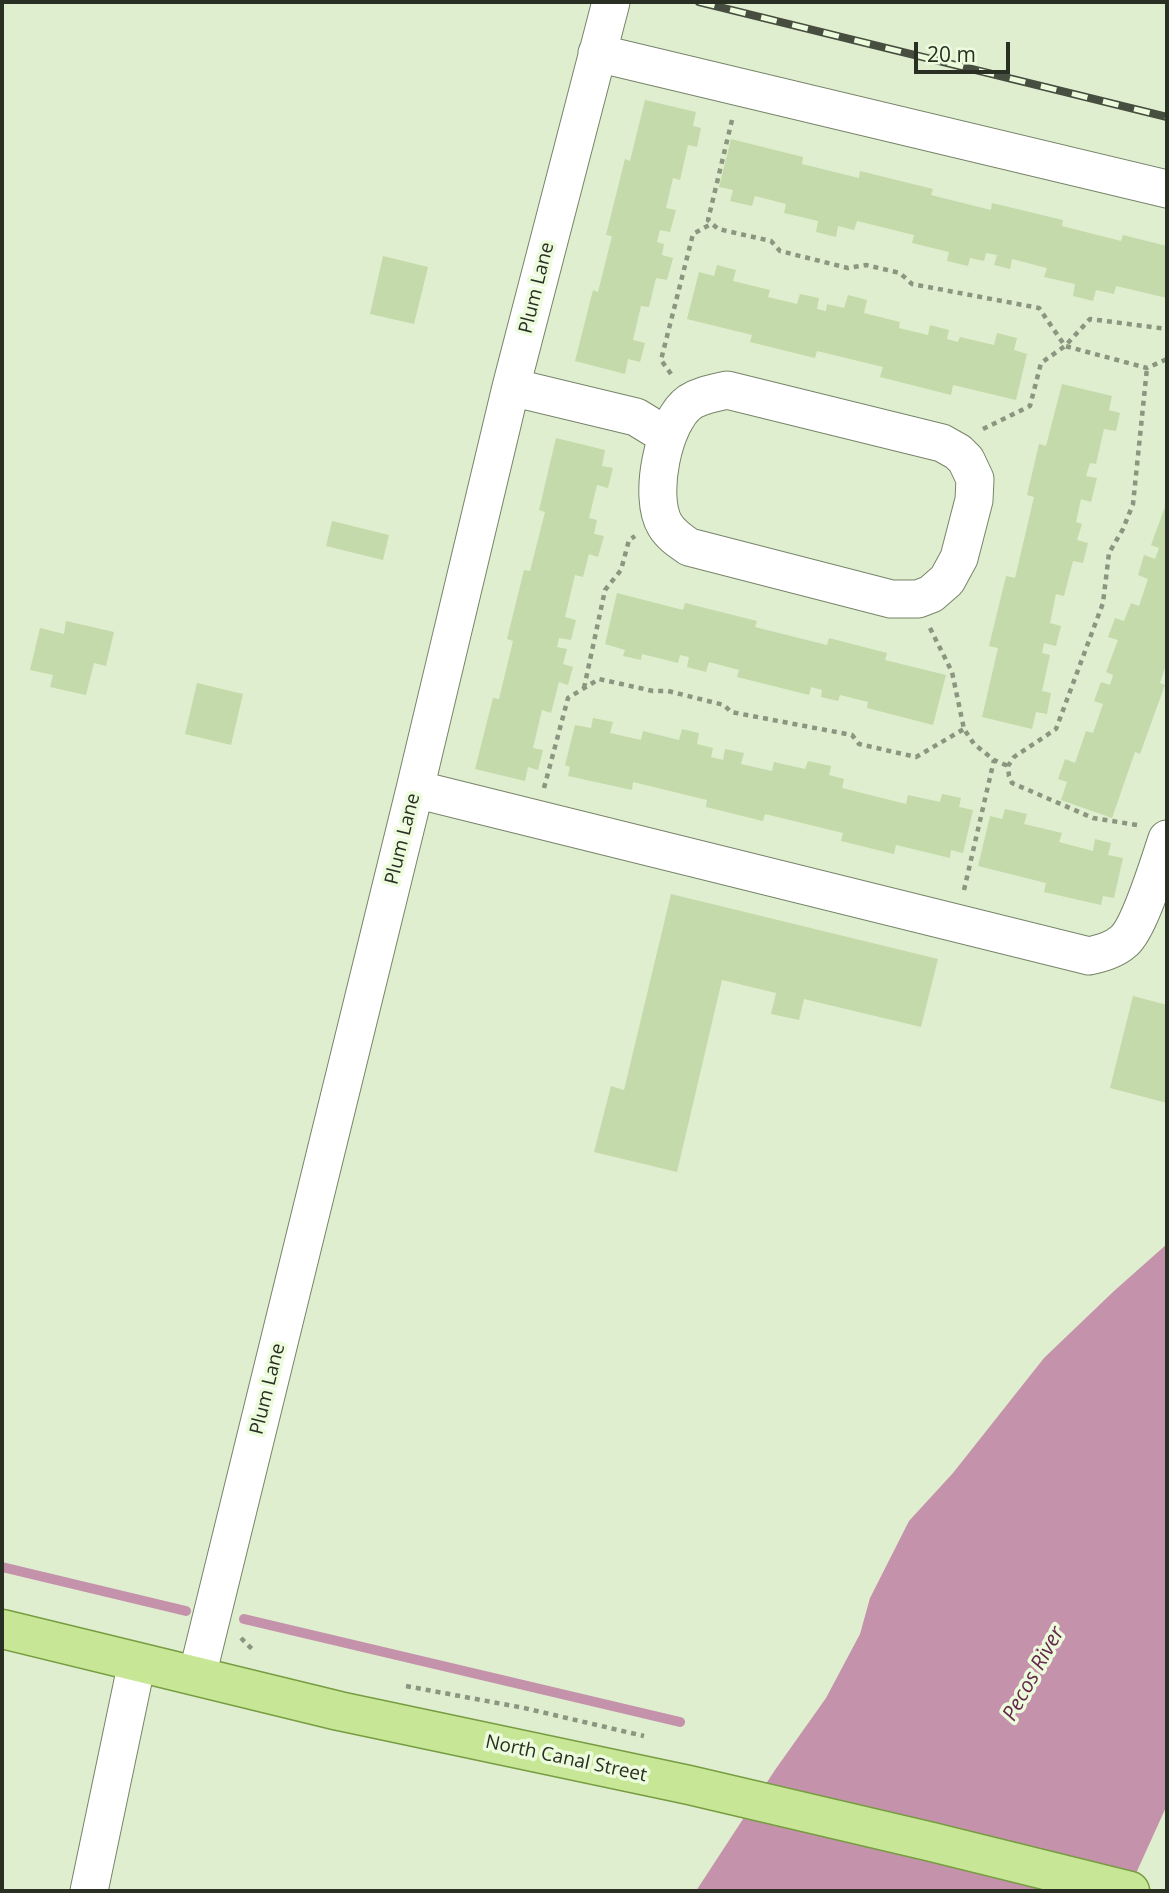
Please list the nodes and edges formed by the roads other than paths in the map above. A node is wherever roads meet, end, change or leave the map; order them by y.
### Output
1 (611, 2) edge
2 (597, 53) junction
3 (1167, 189) edge
4 (511, 387) junction
5 (667, 436) junction
6 (415, 789) junction
7 (1158, 833) edge
8 (2, 1629) edge
9 (137, 1662) junction
10 (197, 1676) junction
11 (89, 1891) edge
12 (1130, 1891) edge

1 - 2 street, Plum Lane
2 - 3 street
2 - 4 street, Plum Lane
4 - 5 street
4 - 6 street, Plum Lane
5 - 5 street
6 - 7 street
6 - 10 street, Plum Lane
8 - 9 main road, North Canal Street
9 - 10 main road, North Canal Street
9 - 11 street
10 - 12 main road, North Canal Street

